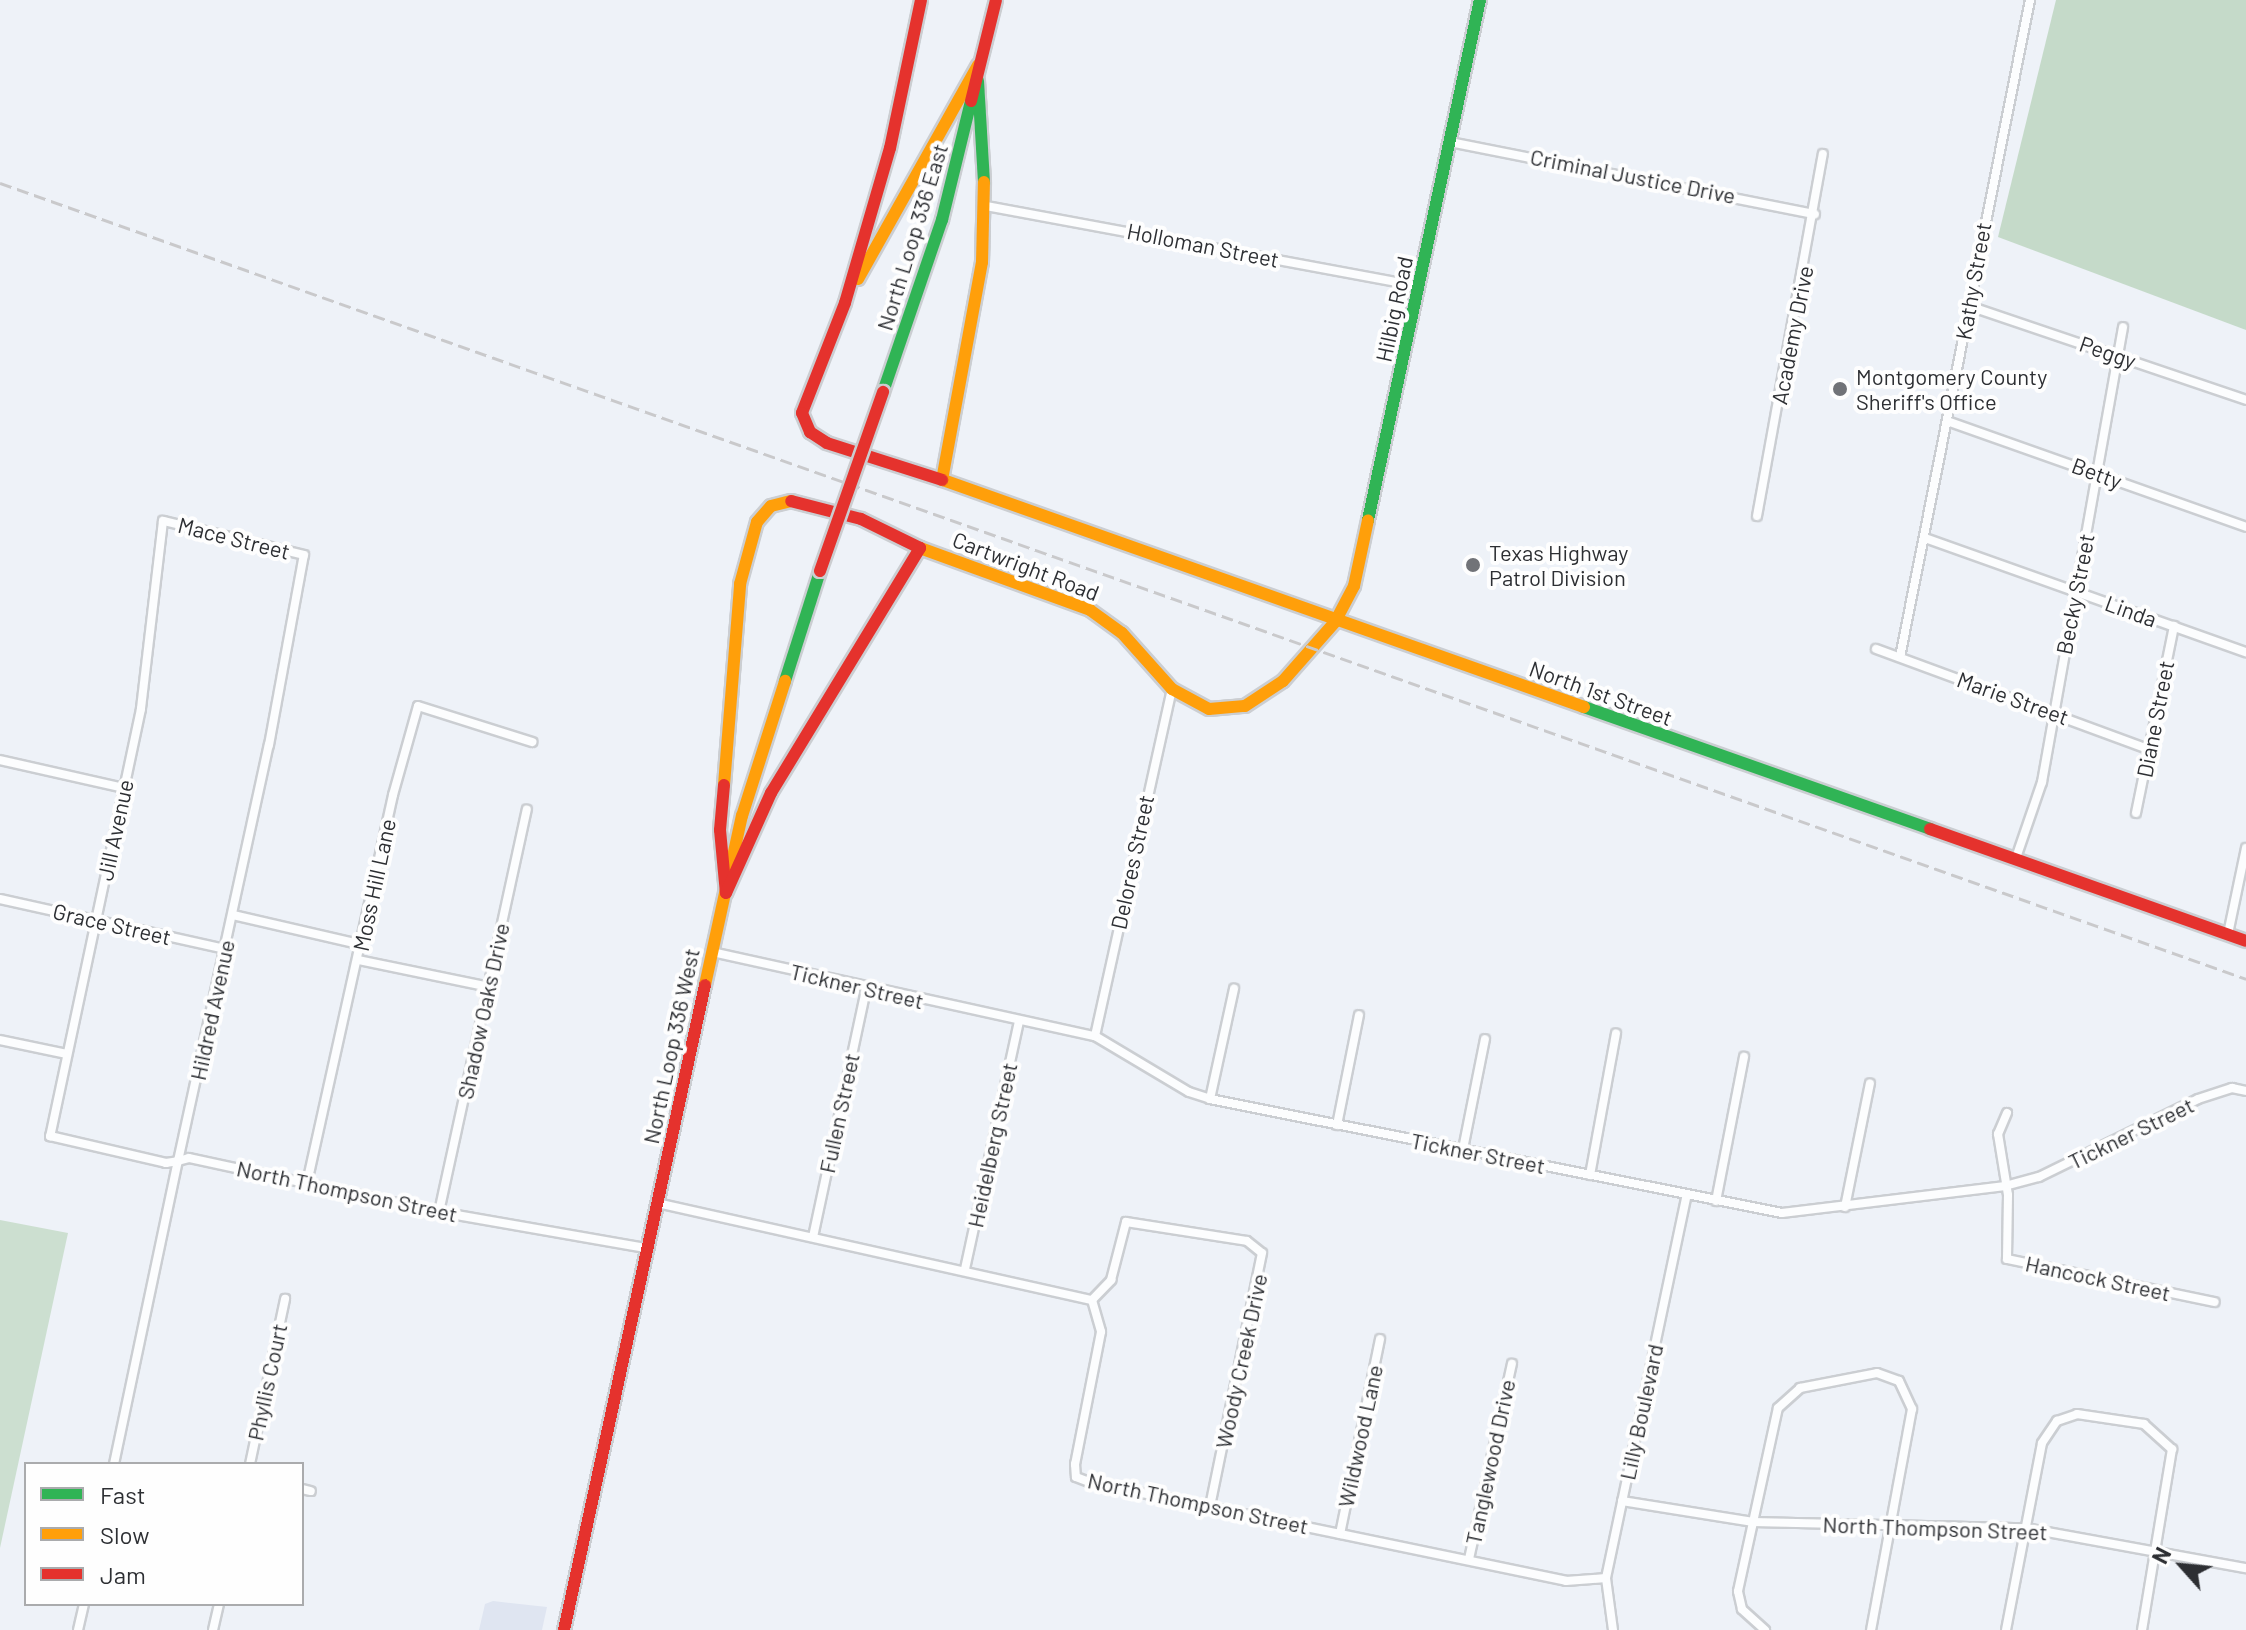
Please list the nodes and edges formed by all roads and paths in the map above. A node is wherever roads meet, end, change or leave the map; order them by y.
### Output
1 (921, 0) edge
2 (996, 0) edge
3 (1480, 0) edge
4 (2030, 0) edge
5 (983, 58) junction
6 (978, 81) junction
7 (1450, 142) junction
8 (1823, 154) dead end
9 (986, 206) junction
10 (1815, 214) junction
11 (1419, 286) junction
12 (845, 303) junction
13 (1969, 306) junction
14 (2123, 327) dead end
15 (2116, 355) junction
16 (2246, 400) edge
17 (1947, 421) junction
18 (2097, 473) junction
19 (943, 480) junction
20 (852, 481) joint
21 (1757, 516) dead end
22 (163, 521) joint
23 (2246, 527) edge
24 (1925, 538) junction
25 (920, 548) junction
26 (304, 555) joint
27 (2076, 591) junction
28 (1335, 622) junction
29 (2174, 626) junction
30 (1876, 649) dead end
31 (2246, 652) edge
32 (1900, 657) junction
33 (1172, 689) junction
34 (2053, 712) junction
35 (532, 742) dead end
36 (2148, 749) junction
37 (0, 760) edge
38 (124, 788) junction
39 (527, 810) dead end
40 (2136, 813) dead end
41 (2246, 848) edge
42 (2016, 858) junction
43 (726, 893) junction
44 (0, 899) edge
45 (233, 915) junction
46 (95, 921) junction
47 (2228, 934) junction
48 (2246, 941) edge
49 (359, 944) junction
50 (225, 949) junction
51 (712, 952) junction
52 (358, 960) junction
53 (489, 987) junction
54 (866, 989) junction
55 (1234, 989) dead end
56 (1359, 1015) dead end
57 (1019, 1021) junction
58 (1616, 1033) dead end
59 (1095, 1036) junction
60 (1485, 1039) dead end
61 (0, 1040) edge
62 (67, 1054) junction
63 (1744, 1057) dead end
64 (1870, 1083) dead end
65 (2246, 1091) edge
66 (1210, 1099) junction
67 (2007, 1113) dead end
68 (1337, 1125) junction
69 (50, 1136) joint
70 (1463, 1149) junction
71 (178, 1161) junction
72 (1590, 1175) junction
73 (307, 1183) junction
74 (2005, 1186) junction
75 (1687, 1194) junction
76 (1716, 1201) junction
77 (657, 1203) junction
78 (1845, 1207) junction
79 (439, 1212) junction
80 (813, 1237) junction
81 (646, 1248) junction
82 (965, 1269) junction
83 (285, 1299) dead end
84 (1092, 1300) junction
85 (2215, 1302) dead end
86 (1380, 1339) dead end
87 (1512, 1364) dead end
88 (114, 1462) edge
89 (250, 1462) edge
90 (1622, 1501) junction
91 (1210, 1506) junction
92 (1753, 1522) junction
93 (1890, 1527) junction
94 (2025, 1528) junction
95 (1340, 1534) junction
96 (2158, 1551) junction
97 (1469, 1559) junction
98 (2246, 1568) edge
99 (1606, 1578) junction
100 (84, 1606) edge
101 (219, 1606) edge
102 (78, 1630) edge
103 (213, 1630) edge
104 (564, 1630) edge
105 (1613, 1630) edge
106 (1765, 1630) edge
107 (1871, 1630) edge
108 (2006, 1630) edge
109 (2142, 1630) edge

1 - 12 main road
2 - 5 main road, North Loop 336 East
3 - 7 main road, Hilbig Road
4 - 13 street, Kathy Street
5 - 6 main road, North Loop 336 East
5 - 12 main road
6 - 9 main road
6 - 20 main road, North Loop 336 East, bridge
7 - 10 street, Criminal Justice Drive
7 - 11 main road, Hilbig Road
8 - 10 street, Academy Drive
9 - 11 street, Holloman Street
9 - 19 main road
10 - 21 street, Academy Drive
11 - 28 main road, Hilbig Road
12 - 19 main road, North 1st Street
13 - 15 street, Peggy
13 - 17 street, Kathy Street
14 - 15 street, Becky Street
15 - 16 street, Peggy
15 - 18 street, Becky Street
17 - 18 street, Betty
17 - 24 street, Kathy Street
18 - 23 street, Betty
18 - 27 street, Becky Street
19 - 28 main road, North 1st Street
20 - 43 main road, North Loop 336 West, bridge
22 - 26 street, Mace Street
22 - 38 street, Jill Avenue
24 - 27 street, Linda
24 - 32 street, Kathy Street
25 - 33 main road, Cartwright Road
25 - 43 main road
25 - 43 main road, Cartwright Road
26 - 45 street, Hildred Avenue
27 - 29 street, Linda
27 - 34 street, Becky Street
28 - 33 main road, Cartwright Road
28 - 42 main road, North 1st Street
29 - 31 street, Linda
29 - 36 street, Diane Street
30 - 32 street, Marie Street
32 - 34 street, Marie Street
33 - 59 street, Delores Street
34 - 36 street, Marie Street
34 - 42 street, Becky Street
35 - 49 street, Moss Hill Lane
36 - 40 street, Diane Street
37 - 38 street
38 - 46 street, Jill Avenue
39 - 53 street, Shadow Oaks Drive
41 - 47 street
42 - 47 main road, North 1st Street
43 - 51 main road, North Loop 336 West
44 - 46 street, Grace Street
45 - 49 street
45 - 50 street, Hildred Avenue
46 - 50 street, Grace Street
46 - 62 street, Jill Avenue
47 - 48 main road, North 1st Street
49 - 52 street, Moss Hill Lane
50 - 71 street, Hildred Avenue
51 - 54 street, Tickner Street
51 - 77 main road, North Loop 336 West
52 - 53 street
52 - 73 street, Moss Hill Lane
53 - 79 street, Shadow Oaks Drive
54 - 57 street, Tickner Street
54 - 80 street, Fullen Street
55 - 66 street
56 - 68 street
57 - 59 street, Tickner Street
57 - 82 street, Heidelberg Street
58 - 72 street
59 - 66 street, Tickner Street
60 - 70 street
61 - 62 street
62 - 69 street, Jill Avenue
63 - 76 street
64 - 78 street
65 - 74 street, Tickner Street
66 - 68 street, Tickner Street
67 - 74 street
68 - 70 street, Tickner Street
69 - 71 street, North Thompson Street
70 - 72 street, Tickner Street
71 - 73 street, North Thompson Street
71 - 88 street, Hildred Avenue
72 - 75 street, Tickner Street
73 - 79 street, North Thompson Street
74 - 78 street, Tickner Street
74 - 85 street, Hancock Street
75 - 76 street, Tickner Street
75 - 90 street, Lilly Boulevard
76 - 78 street, Tickner Street
77 - 80 street
77 - 81 main road, North Loop 336 West
79 - 81 street, North Thompson Street
80 - 82 street
81 - 104 main road, North Loop 336 West
82 - 84 street
83 - 89 street, Phyllis Court
84 - 91 street, North Thompson Street
84 - 91 street, Woody Creek Drive
86 - 95 street, Wildwood Lane
87 - 97 street, Tanglewood Drive
90 - 92 street, North Thompson Street
90 - 99 street, Lilly Boulevard
91 - 95 street, North Thompson Street
92 - 93 street, North Thompson Street
92 - 93 street
92 - 106 street
93 - 94 street, North Thompson Street
93 - 107 street
94 - 96 street, North Thompson Street
94 - 96 street
94 - 108 street
95 - 97 street, North Thompson Street
96 - 98 street, North Thompson Street
96 - 109 street
97 - 99 street, North Thompson Street
99 - 105 street, Lilly Boulevard
100 - 102 street
101 - 103 street

